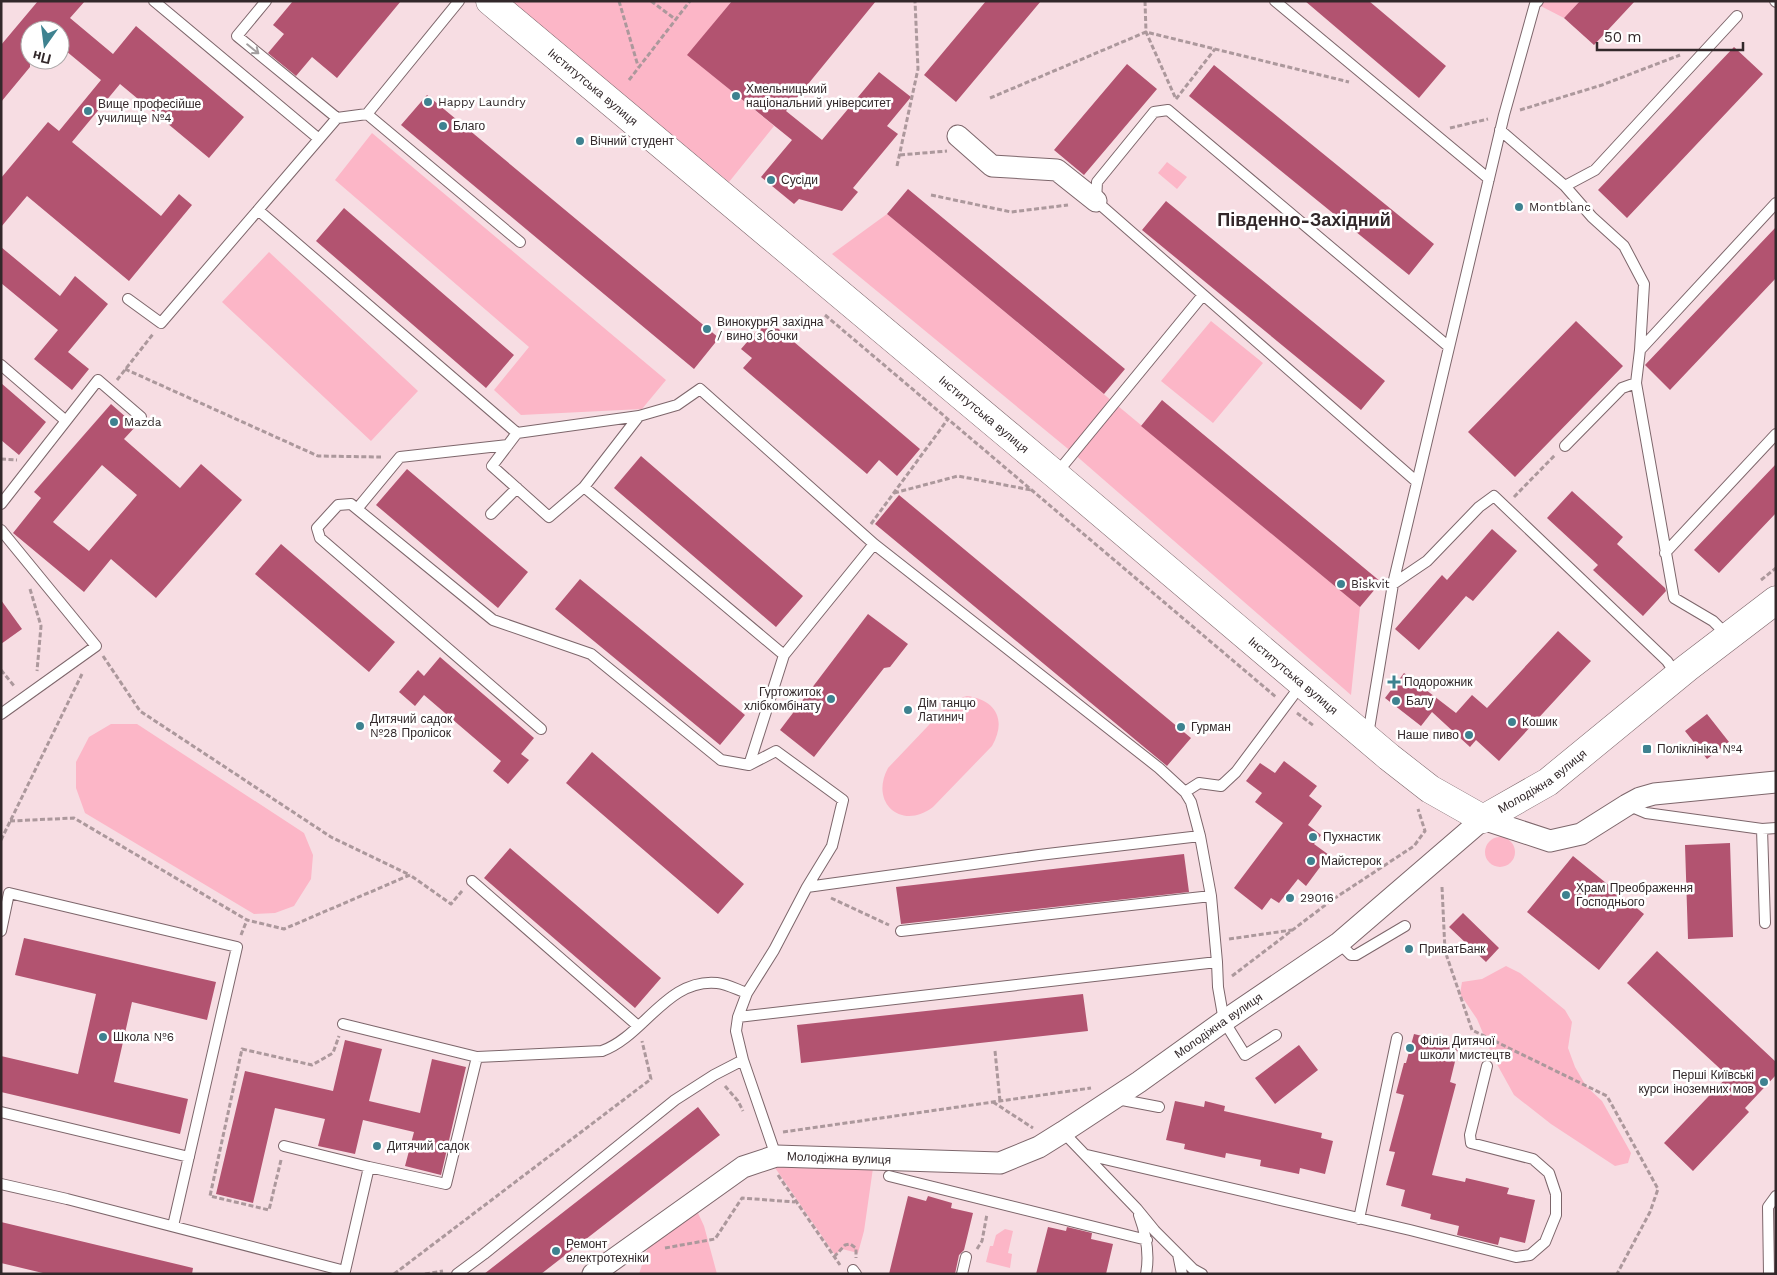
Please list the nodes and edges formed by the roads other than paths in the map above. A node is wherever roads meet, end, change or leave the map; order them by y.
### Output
1 (154, 1) edge
2 (266, 1) edge
3 (459, 1) edge
4 (490, 1) edge
5 (1275, 1) edge
6 (1538, 1) edge
7 (1737, 16) dead end
8 (367, 114) junction
9 (337, 118) junction
10 (1500, 130) junction
11 (958, 136) dead end
12 (319, 139) junction
13 (1489, 179) junction
14 (1565, 186) junction
15 (1096, 201) junction
16 (1776, 203) edge
17 (258, 210) junction
18 (520, 242) dead end
19 (1203, 295) junction
20 (128, 298) dead end
21 (1449, 347) junction
22 (1640, 350) junction
23 (1, 364) edge
24 (1636, 383) junction
25 (639, 416) junction
26 (141, 418) dead end
27 (66, 421) junction
28 (517, 433) junction
29 (1776, 434) edge
30 (508, 445) junction
31 (1565, 446) road end
32 (1056, 474) junction
33 (1417, 482) junction
34 (584, 487) junction
35 (517, 488) junction
36 (1, 504) edge
37 (357, 509) junction
38 (491, 514) dead end
39 (1, 530) edge
40 (874, 544) junction
41 (1665, 553) junction
42 (1393, 584) junction
43 (1776, 600) edge
44 (1729, 636) junction
45 (784, 655) junction
46 (1678, 676) junction
47 (1294, 695) junction
48 (1, 714) edge
49 (541, 729) dead end
50 (1367, 738) junction
51 (749, 765) junction
52 (1776, 782) edge
53 (1185, 792) junction
54 (1627, 805) junction
55 (1483, 819) junction
56 (1776, 828) edge
57 (1762, 829) junction
58 (1200, 836) junction
59 (472, 881) road end
60 (807, 887) junction
61 (1211, 896) junction
62 (1766, 922) dead end
63 (1405, 926) dead end
64 (1, 931) edge
65 (901, 931) road end
66 (1339, 943) junction
67 (1217, 962) junction
68 (747, 993) junction
69 (738, 1017) junction
70 (1224, 1021) junction
71 (343, 1024) road end
72 (638, 1026) junction
73 (1276, 1035) dead end
74 (1397, 1038) dead end
75 (477, 1057) junction
76 (743, 1060) junction
77 (1487, 1066) dead end
78 (1113, 1099) junction
79 (1159, 1107) dead end
80 (1, 1112) edge
81 (1057, 1136) junction
82 (284, 1146) road end
83 (1086, 1155) junction
84 (189, 1157) junction
85 (772, 1157) junction
86 (369, 1167) junction
87 (889, 1176) dead end
88 (1, 1184) edge
89 (1776, 1196) edge
90 (1137, 1209) junction
91 (1359, 1219) junction
92 (173, 1226) junction
93 (1147, 1240) junction
94 (1178, 1253) junction
95 (966, 1256) dead end
96 (457, 1274) edge
97 (593, 1274) edge
98 (962, 1274) edge
99 (1146, 1274) edge
100 (1182, 1274) edge
101 (1202, 1274) edge
102 (1769, 1274) edge

1 - 12 lane
2 -> 9 lane
3 - 8 lane
4 - 32 street, Інститутська вулиця
5 - 13 lane
6 - 10 lane
7 - 14 lane
8 - 9 lane
8 - 18 lane
9 - 12 lane
10 - 13 lane
10 - 14 lane
11 - 15 street
12 - 17 lane
13 - 21 lane
14 - 22 lane
15 - 19 lane
15 - 21 lane
16 - 22 lane
17 - 20 lane
17 - 28 lane
19 - 32 lane
19 - 33 lane
21 - 33 lane
22 - 24 lane
23 - 27 lane
24 - 31 lane
24 - 41 lane
25 - 28 lane
25 - 34 lane
25 - 40 lane
26 - 27 lane
27 - 36 lane
28 - 30 lane
29 - 41 lane
30 - 35 lane
30 - 37 lane
32 - 47 street, Інститутська вулиця
33 - 42 lane
34 - 35 lane
34 - 45 lane
35 - 38 lane
37 - 49 lane
37 - 51 lane
39 - 48 lane
40 - 45 lane
40 - 53 lane
41 - 44 lane
42 - 46 lane
42 - 50 lane
43 - 44 street, Молодіжна вулиця
44 - 46 street, Молодіжна вулиця
45 - 51 lane
46 - 55 street, Молодіжна вулиця
47 - 50 street, Інститутська вулиця
47 - 53 lane
50 - 55 street, Інститутська вулиця
51 - 60 lane
52 - 54 street
53 - 58 lane
54 - 55 street
54 - 57 lane
55 - 66 street, Молодіжна вулиця
56 - 57 lane
57 - 62 lane
58 - 60 lane
58 - 61 lane
59 - 72 lane
60 - 68 lane
61 - 65 lane
61 - 67 lane
63 - 66 lane
64 - 84 lane
66 - 70 street, Молодіжна вулиця
67 - 69 lane
67 - 70 lane
68 - 69 lane
68 - 72 lane
69 - 76 lane
70 - 73 lane
70 - 78 street, Молодіжна вулиця
71 - 75 lane
72 - 75 lane
74 - 91 lane
75 - 86 lane
76 - 85 lane
76 - 96 lane
77 - 91 lane
78 - 79 lane
78 - 81 street, Молодіжна вулиця
80 - 84 lane
81 - 83 lane
81 - 85 street, Молодіжна вулиця
82 - 86 lane
83 - 90 lane
83 - 91 lane
84 - 92 lane
85 - 97 street, Молодіжна вулиця
86 - 92 lane
87 - 93 lane
88 - 92 lane
89 - 102 lane
90 - 93 lane
90 - 94 lane
93 - 99 lane
94 - 100 lane
94 - 101 lane
95 - 98 lane

